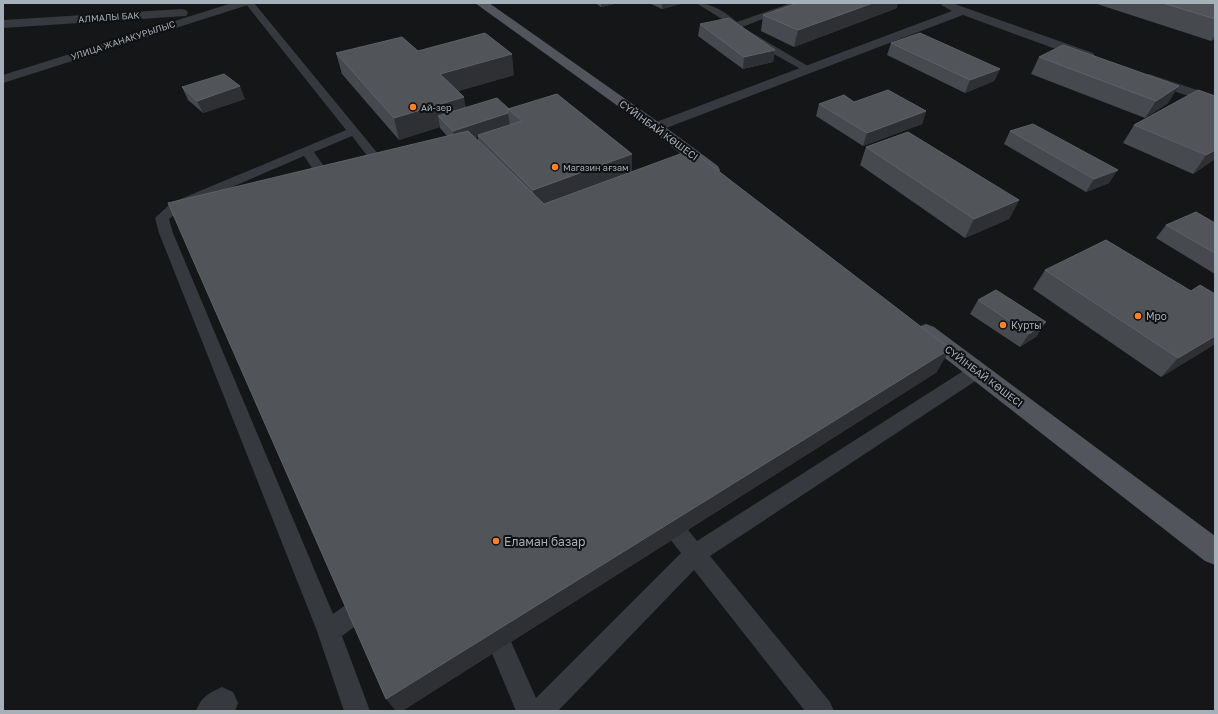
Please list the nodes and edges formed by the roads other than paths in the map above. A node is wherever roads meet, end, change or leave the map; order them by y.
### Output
1 (244, 3) edge
2 (250, 3) edge
3 (481, 3) edge
4 (700, 3) edge
5 (800, 3) edge
6 (941, 3) edge
7 (215, 11) junction
8 (962, 11) junction
9 (3, 24) edge
10 (735, 26) junction
11 (1103, 61) edge
12 (808, 69) junction
13 (1141, 75) edge
14 (3, 79) edge
15 (1215, 102) edge
16 (656, 127) junction
17 (354, 131) junction
18 (308, 151) junction
19 (725, 179) edge
20 (398, 187) edge
21 (339, 197) edge
22 (914, 323) edge
23 (977, 371) junction
24 (656, 506) edge
25 (1215, 552) edge
26 (695, 554) junction
27 (386, 590) edge
28 (487, 612) edge
29 (329, 631) junction
30 (357, 711) edge
31 (529, 711) edge
32 (541, 711) edge
33 (821, 711) edge

1 - 7 street, УЛИЦА ЖАНАКУРЫЛЫС
2 - 17 lane
3 - 16 main road, СҮЙІНБАЙ КӨШЕСІ
4 - 10 lane
5 - 10 lane
6 - 8 street
7 - 9 street, АЛМАЛЫ БАК
7 - 14 street, УЛИЦА ЖАНАКУРЫЛЫС
8 - 11 street
8 - 12 street
10 - 12 lane
12 - 16 street
13 - 15 street
16 - 19 main road, СҮЙІНБАЙ КӨШЕСІ
17 - 18 lane
17 - 20 lane
18 - 21 lane
18 - 29 lane
22 - 23 main road, СҮЙІНБАЙ КӨШЕСІ
23 - 25 main road, СҮЙІНБАЙ КӨШЕСІ
23 - 26 lane
24 - 26 lane
26 - 32 lane
26 - 33 lane
27 - 29 lane
28 - 31 lane
29 - 30 lane

